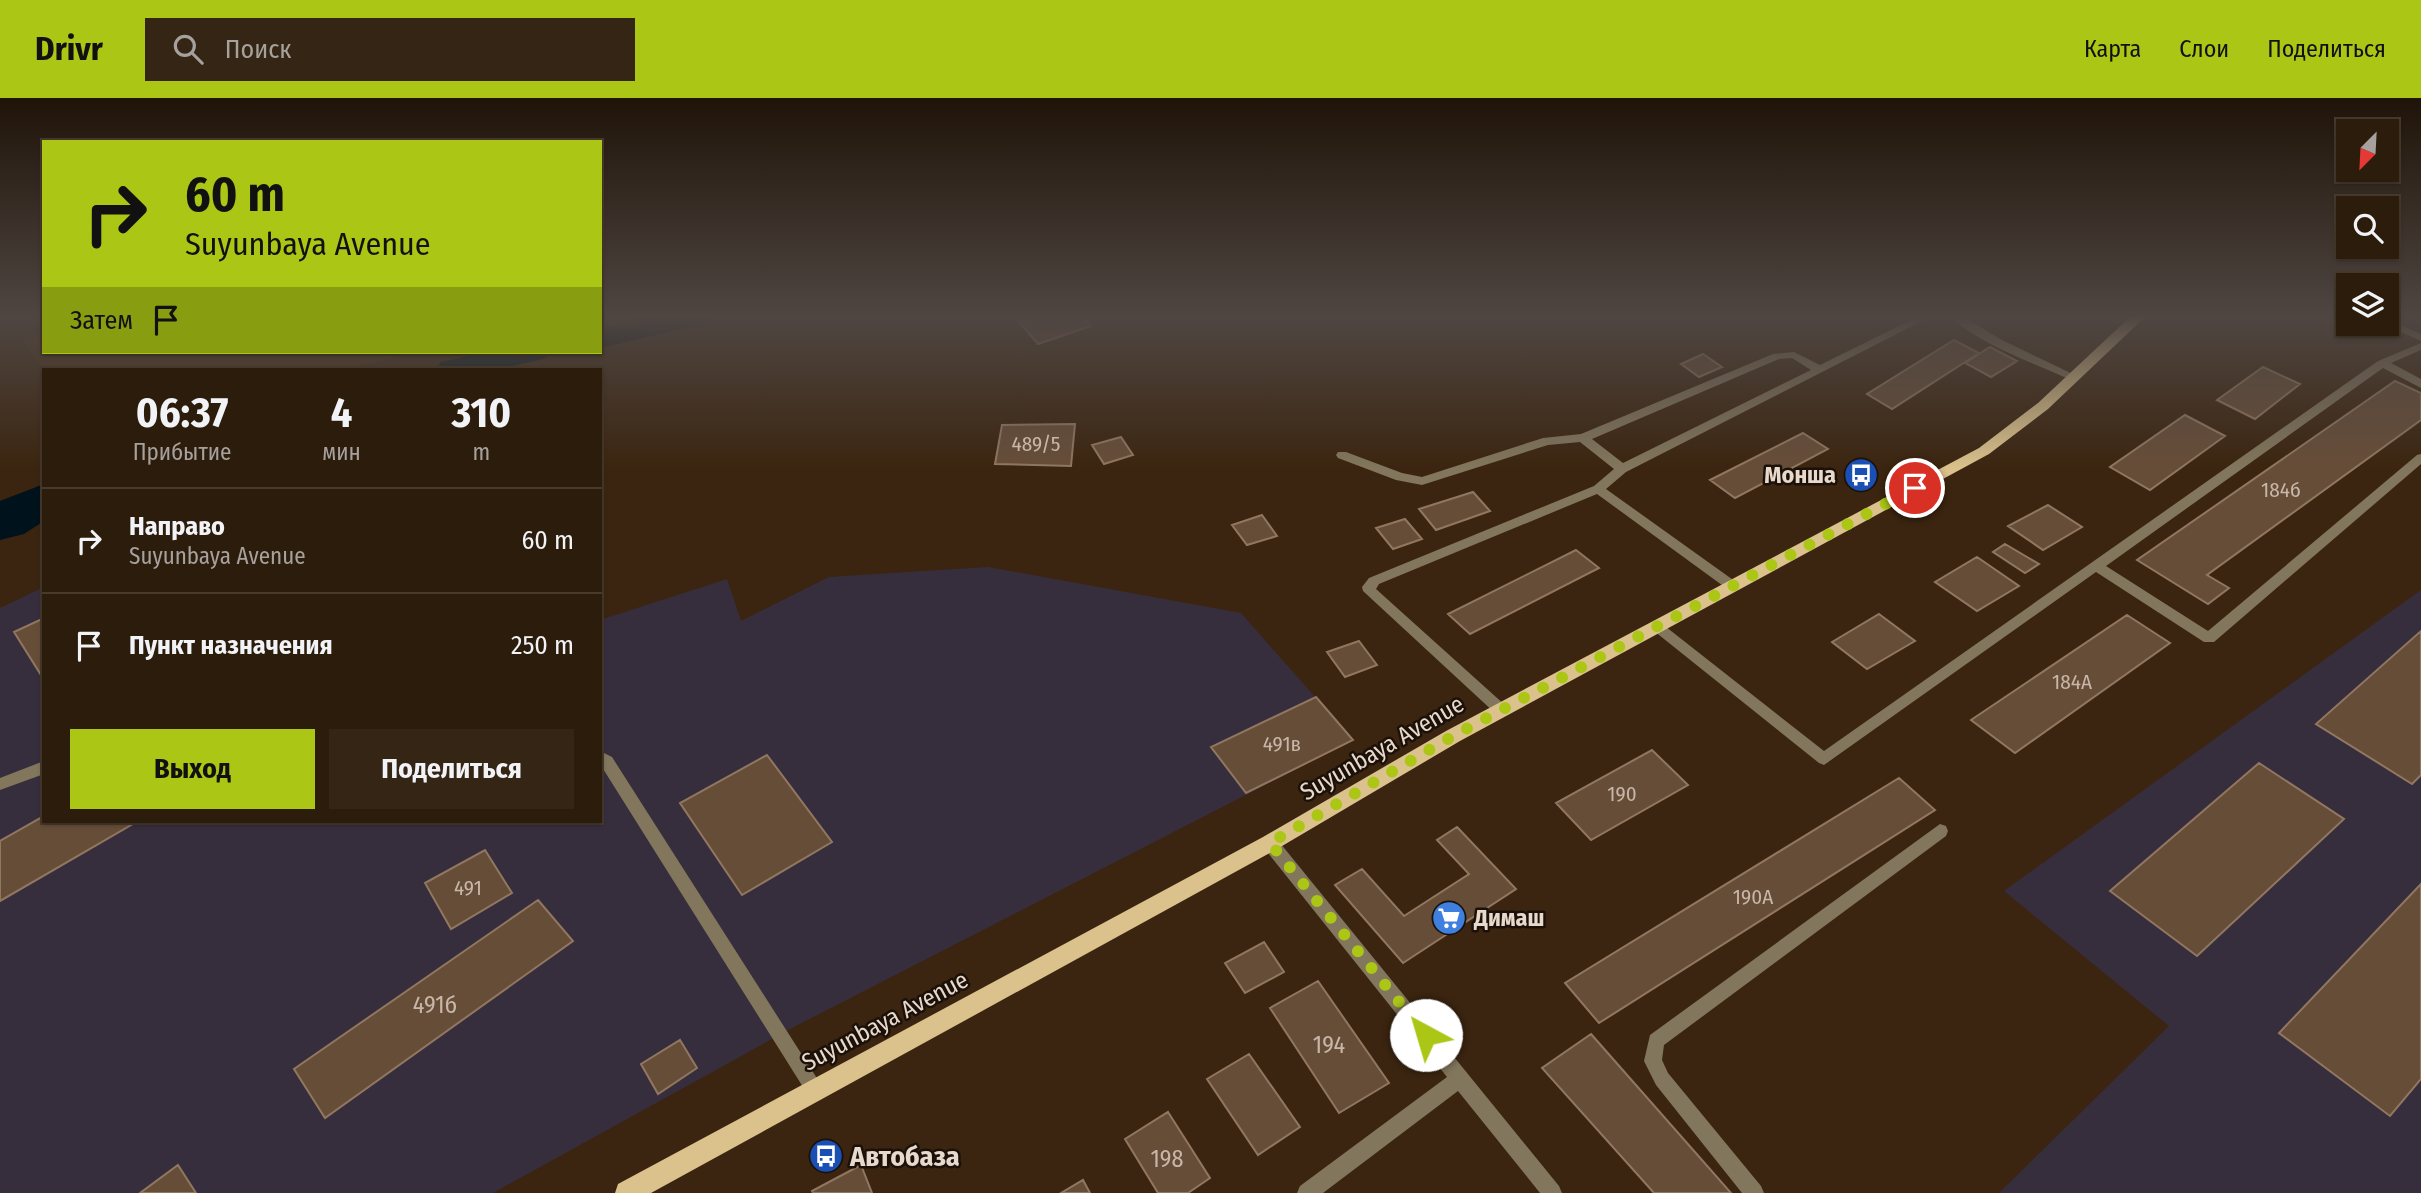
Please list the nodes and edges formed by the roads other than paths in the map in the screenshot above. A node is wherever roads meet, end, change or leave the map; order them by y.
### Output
1 (1751, 367) edge
2 (1815, 367) edge
3 (1826, 367) edge
4 (2051, 367) edge
5 (2084, 367) edge
6 (2376, 367) edge
7 (2390, 367) edge
8 (1820, 370) junction
9 (2073, 377) junction
10 (2421, 384) edge
11 (1583, 438) junction
12 (1342, 455) dead end
13 (2421, 458) edge
14 (1622, 470) junction
15 (1598, 489) junction
16 (2096, 566) junction
17 (1731, 585) junction
18 (1656, 628) junction
19 (1501, 710) junction
20 (602, 758) edge
21 (42, 768) edge
22 (0, 784) edge
23 (1940, 831) dead end
24 (1270, 843) junction
25 (1460, 1078) junction
26 (814, 1089) junction
27 (627, 1193) edge
28 (1307, 1193) edge
29 (1552, 1193) edge
30 (1754, 1193) edge

1 - 11 street
2 - 8 street
3 - 8 street
4 - 9 street
5 - 9 main road, Suyunbaya Avenue
6 - 16 street
7 - 10 street
8 - 14 street
9 - 17 main road, Suyunbaya Avenue
11 - 12 street
11 - 14 street
13 - 16 street
14 - 15 street
15 - 17 street
15 - 19 street
16 - 18 street
17 - 18 main road, Suyunbaya Avenue
18 - 19 main road, Suyunbaya Avenue
19 - 24 main road, Suyunbaya Avenue
20 - 26 street
21 - 22 street
23 - 30 street
24 - 25 street
24 - 26 main road, Suyunbaya Avenue
25 - 28 street
25 - 29 street
26 - 27 main road, Suyunbaya Avenue

